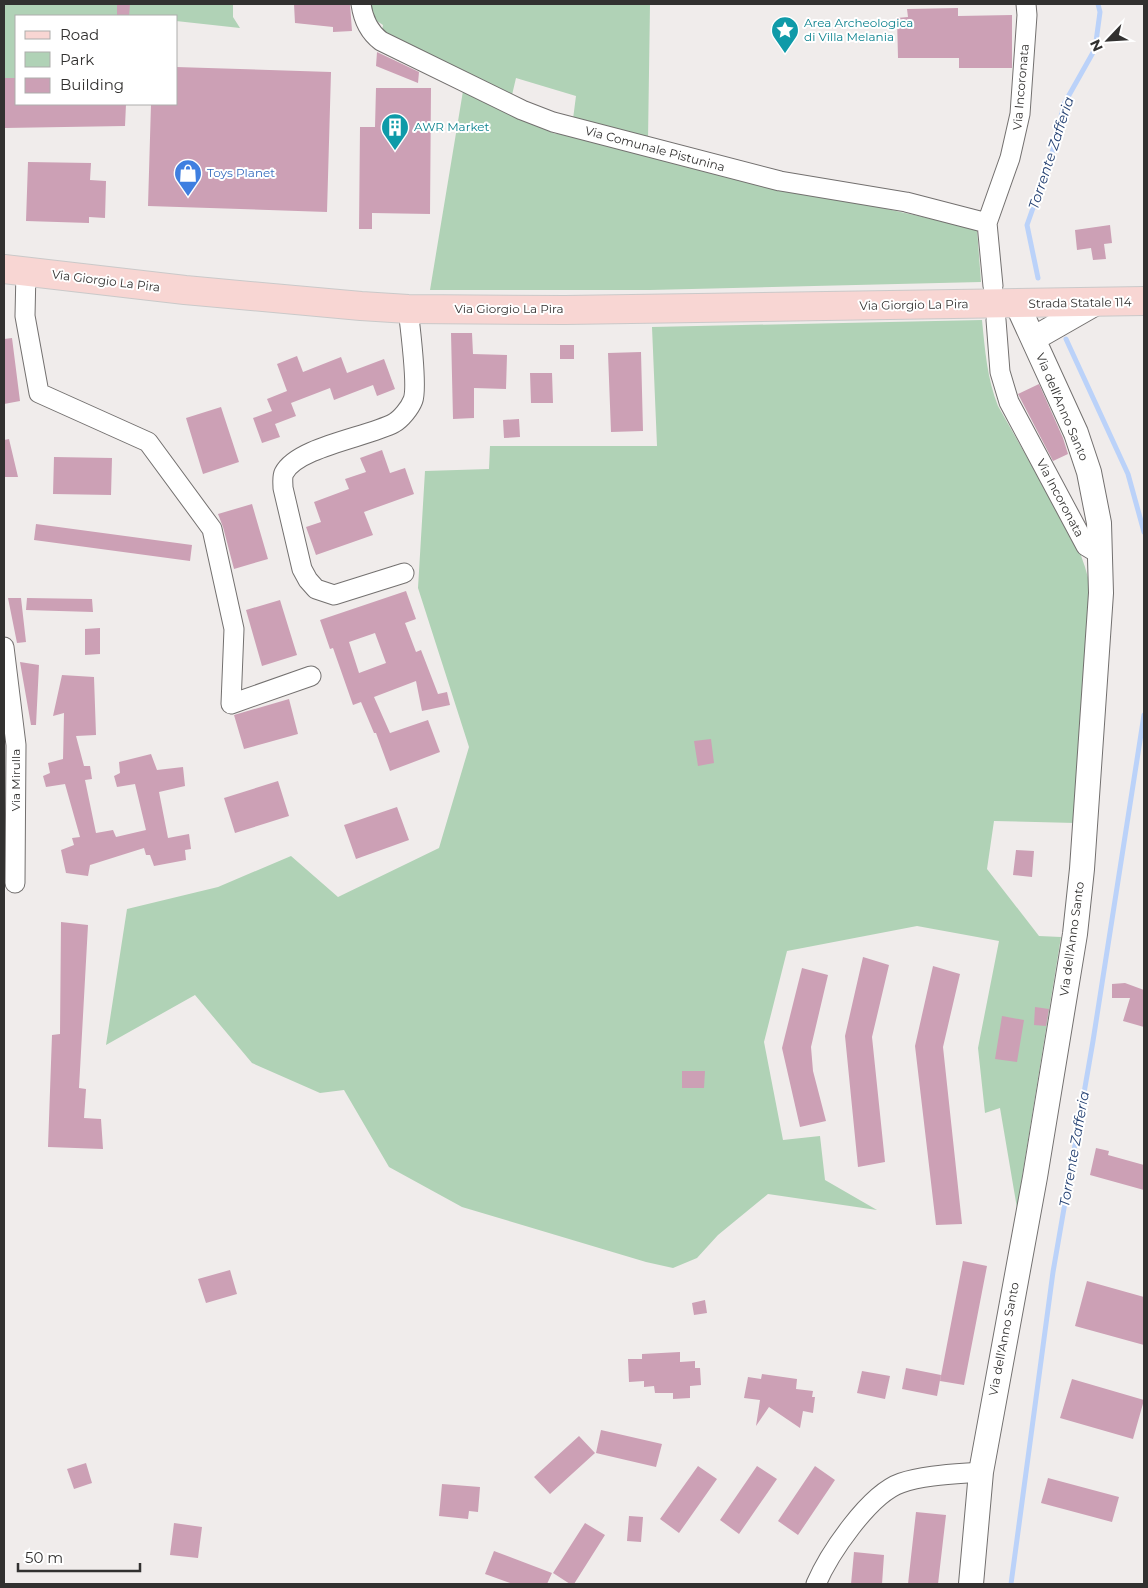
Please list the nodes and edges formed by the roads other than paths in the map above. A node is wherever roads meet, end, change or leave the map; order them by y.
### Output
1 (361, 4) edge
2 (1026, 4) edge
3 (987, 222) junction
4 (15, 270) edge
5 (993, 286) dead end
6 (1144, 301) edge
7 (1096, 303) junction
8 (408, 308) junction
9 (1006, 312) junction
10 (1033, 338) junction
11 (1101, 555) junction
12 (404, 573) dead end
13 (4, 646) edge
14 (311, 676) dead end
15 (14, 883) dead end
16 (981, 1472) junction
17 (816, 1584) edge
18 (971, 1584) edge

1 - 3 street, Via Comunale Pistunina
2 - 3 street, Via Incoronata
3 - 5 street, Via Incoronata
4 - 8 main road, Via Giorgio La Pira
4 - 14 street
6 - 7 main road, Strada Statale 114
7 - 9 main road, Strada Statale 114
7 - 10 street
8 - 9 main road, Via Giorgio La Pira
8 - 12 street
9 - 10 street, Via dell'Anno Santo
9 - 11 street, Via Incoronata
10 - 11 street, Via dell'Anno Santo
11 - 16 street, Via dell'Anno Santo
13 - 15 street, Via Mirulla
16 - 17 street
16 - 18 street, Via dell'Anno Santo

